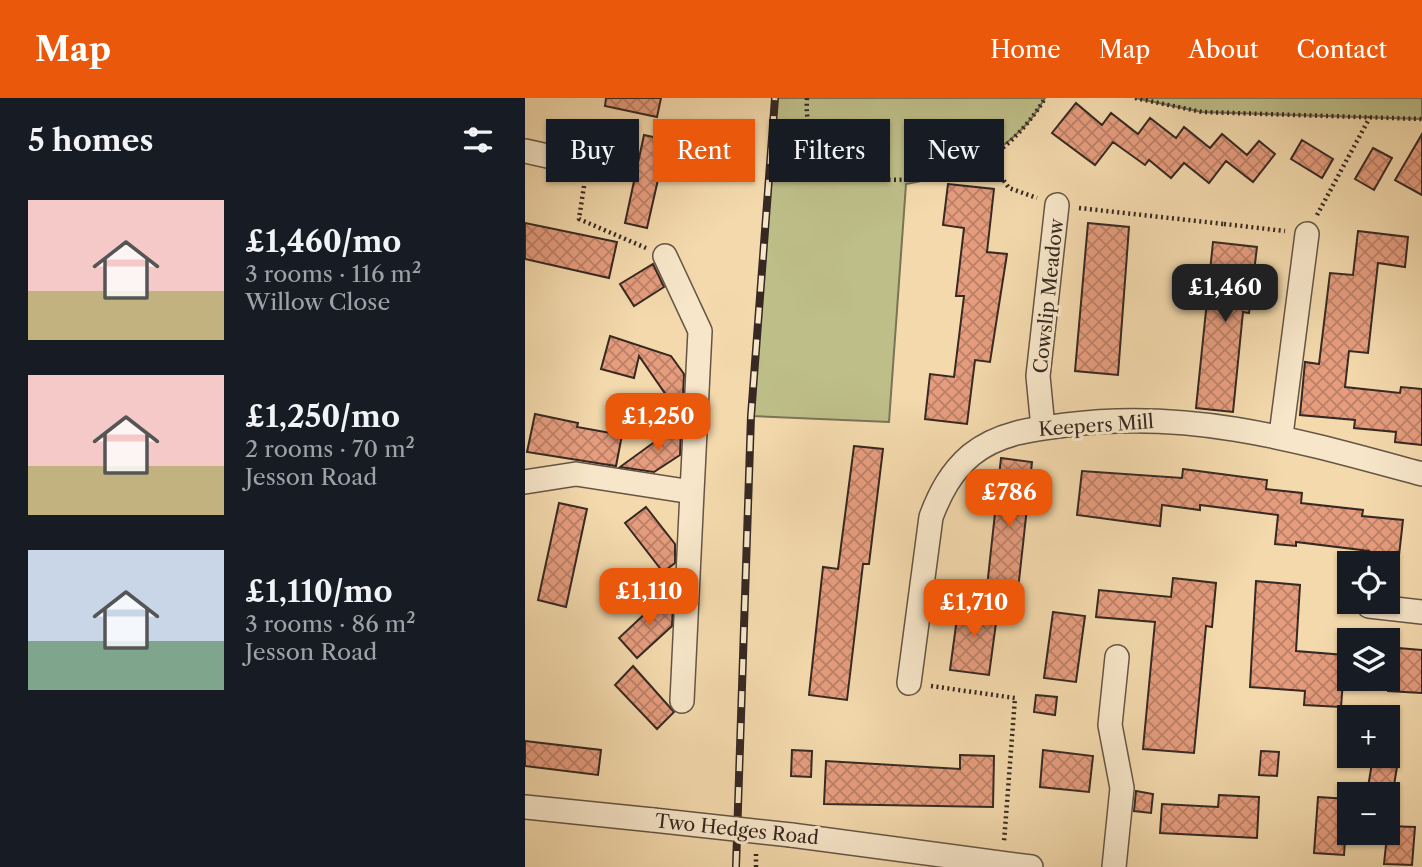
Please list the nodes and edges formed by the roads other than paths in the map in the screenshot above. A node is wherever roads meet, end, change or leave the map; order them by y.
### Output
1 (525, 151) edge
2 (546, 155) edge
3 (1057, 205) road end
4 (1307, 234) road end
5 (665, 256) road end
6 (1043, 428) junction
7 (1281, 435) junction
8 (1422, 474) edge
9 (525, 482) edge
10 (683, 491) junction
11 (1400, 610) edge
12 (1422, 612) edge
13 (1117, 657) dead end
14 (909, 683) road end
15 (682, 701) dead end
16 (525, 807) edge
17 (945, 861) edge
18 (1031, 867) edge
19 (1114, 867) edge

1 - 2 street
3 - 6 street, Cowslip Meadow
4 - 7 street
5 - 10 street
6 - 7 street, Keepers Mill
6 - 14 street, Keepers Mill
7 - 8 street, Keepers Mill
9 - 10 street
10 - 15 street
11 - 12 street
13 - 19 street
16 - 17 street, Two Hedges Road, bridge
17 - 18 street, Two Hedges Road

